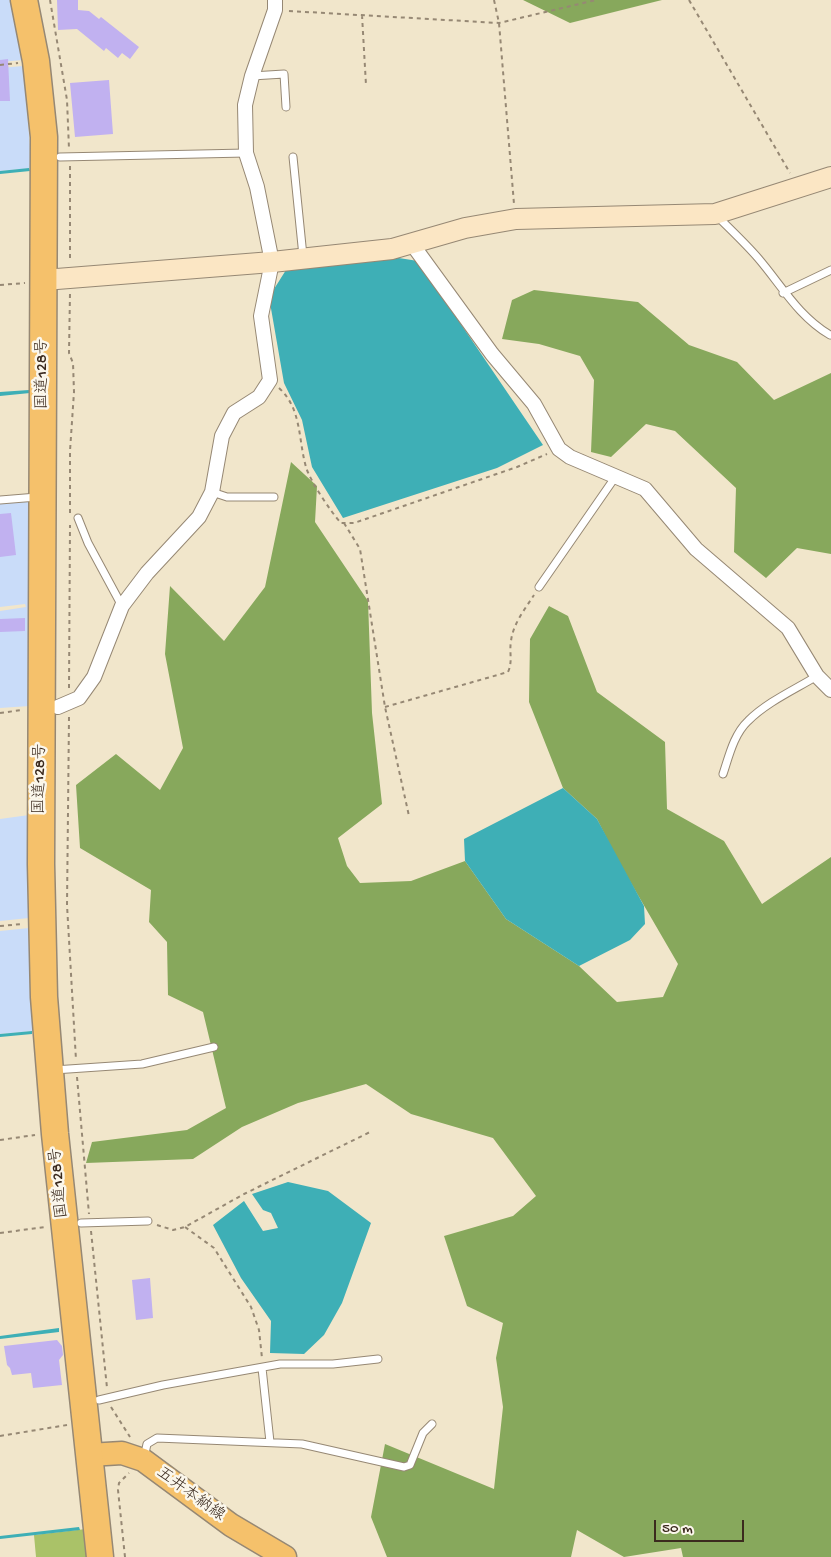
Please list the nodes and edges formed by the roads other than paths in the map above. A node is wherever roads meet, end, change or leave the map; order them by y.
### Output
1 (24, 0) edge
2 (40, 0) edge
3 (275, 5) edge
4 (252, 76) junction
5 (286, 107) dead end
6 (246, 154) junction
7 (65, 157) junction
8 (293, 157) dead end
9 (831, 177) edge
10 (715, 214) junction
11 (412, 244) junction
12 (304, 259) junction
13 (272, 262) junction
14 (831, 270) edge
15 (58, 279) junction
16 (783, 293) junction
17 (830, 335) edge
18 (616, 476) junction
19 (212, 492) junction
20 (48, 496) junction
21 (274, 498) dead end
22 (0, 500) edge
23 (78, 518) dead end
24 (539, 587) road end
25 (122, 606) junction
26 (816, 676) junction
27 (831, 690) edge
28 (64, 705) junction
29 (723, 774) dead end
30 (214, 1048) dead end
31 (64, 1070) junction
32 (148, 1221) road end
33 (78, 1223) junction
34 (378, 1359) dead end
35 (262, 1368) junction
36 (104, 1399) junction
37 (432, 1424) dead end
38 (270, 1442) junction
39 (98, 1454) junction
40 (137, 1458) junction
41 (100, 1557) edge
42 (116, 1557) edge
43 (285, 1557) edge

1 - 15 highway, 国道128号
2 - 7 highway, 国道128号
3 - 4 street
4 - 5 lane
4 - 6 street
6 - 7 lane
6 - 13 street
7 - 15 highway, 国道128号
8 - 12 lane
9 - 10 street
10 - 11 street
10 - 16 lane
11 - 12 street
11 - 18 street
12 - 13 street
13 - 15 street
13 - 19 street
14 - 16 lane
15 - 20 highway, 国道128号
15 - 28 highway, 国道128号
16 - 17 lane
18 - 24 lane
18 - 26 street
19 - 21 lane
19 - 25 street
20 - 22 lane
20 - 31 highway, 国道128号
23 - 25 lane
25 - 28 street
26 - 27 street
26 - 29 lane
28 - 31 highway, 国道128号
30 - 31 lane
31 - 33 highway, 国道128号
32 - 33 lane
33 - 36 highway, 国道128号
33 - 39 highway, 国道128号
34 - 35 lane
35 - 36 lane
35 - 38 lane
36 - 39 highway, 国道128号
37 - 38 lane
38 - 40 lane
39 - 40 main road, 五井本納線
39 - 41 highway, 国道128号
39 - 42 highway, 国道128号
40 - 43 main road, 五井本納線

